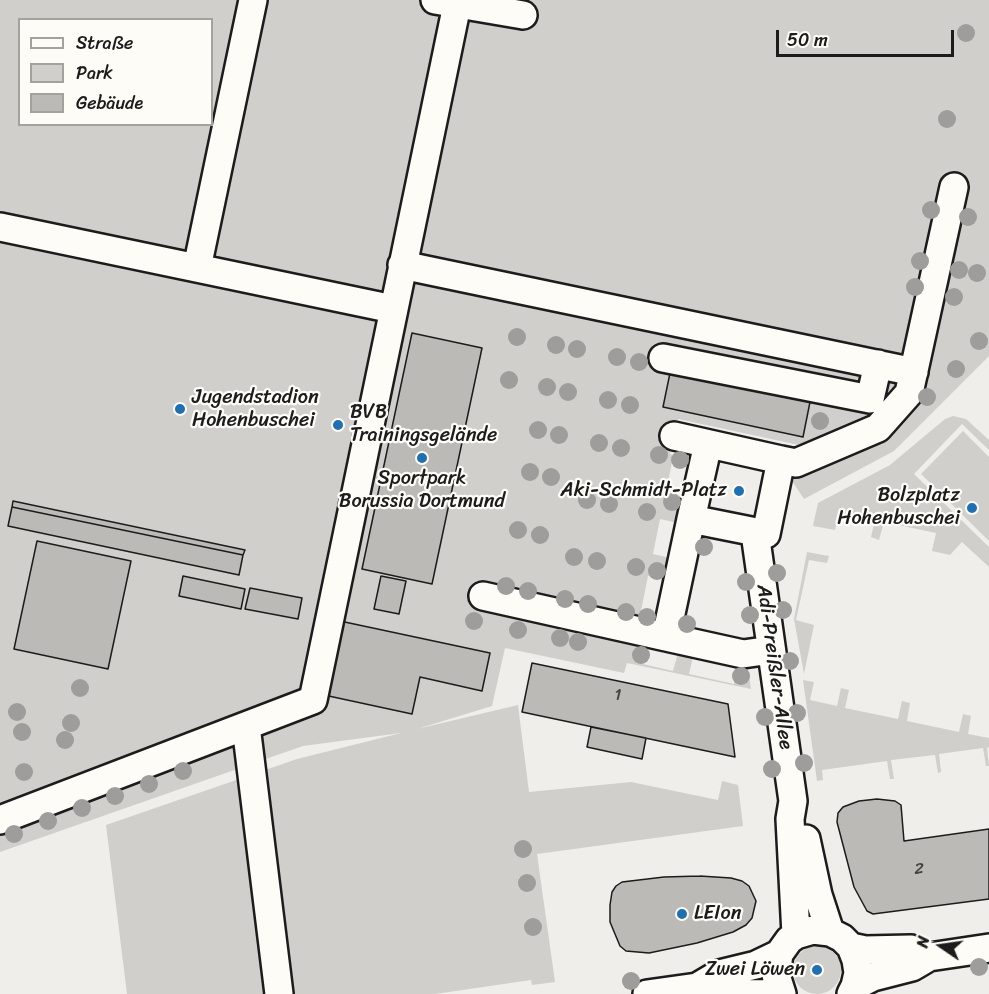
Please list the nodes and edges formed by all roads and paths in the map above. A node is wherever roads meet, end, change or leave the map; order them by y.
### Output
1 (253, 0) edge
2 (450, 1) edge
3 (523, 15) dead end
4 (954, 187) dead end
5 (0, 227) edge
6 (402, 265) junction
7 (197, 268) junction
8 (393, 309) junction
9 (663, 358) dead end
10 (878, 364) junction
11 (914, 372) junction
12 (674, 436) dead end
13 (708, 444) junction
14 (781, 460) junction
15 (691, 519) junction
16 (755, 533) junction
17 (483, 596) dead end
18 (666, 637) junction
19 (771, 650) junction
20 (246, 726) junction
21 (793, 801) junction
22 (0, 820) edge
23 (841, 940) junction
24 (787, 945) junction
25 (989, 948) edge
26 (929, 957) junction
27 (697, 987) junction
28 (853, 990) edge
29 (279, 994) edge
30 (647, 994) edge
31 (776, 994) edge
32 (782, 994) edge

1 - 7 street
2 - 3 street
2 - 6 street
4 - 11 street
5 - 7 street
6 - 8 street
6 - 10 street
7 - 8 street
8 - 20 street
9 - 10 street
10 - 11 street
11 - 14 street
12 - 13 street
13 - 14 street
13 - 15 street
14 - 16 street
15 - 16 street
15 - 18 street
16 - 19 street, Adi-Preißler-Allee
17 - 18 street
18 - 19 street
19 - 21 street, Adi-Preißler-Allee
20 - 22 street
20 - 29 street
21 - 23 street, Adi-Preißler-Allee
21 - 24 street, Adi-Preißler-Allee
23 - 24 street
23 - 26 street
23 - 28 street, Adi-Preißler-Allee
24 - 27 street
24 - 32 street, Adi-Preißler-Allee
25 - 26 street
26 - 28 street
27 - 30 street
27 - 31 street

